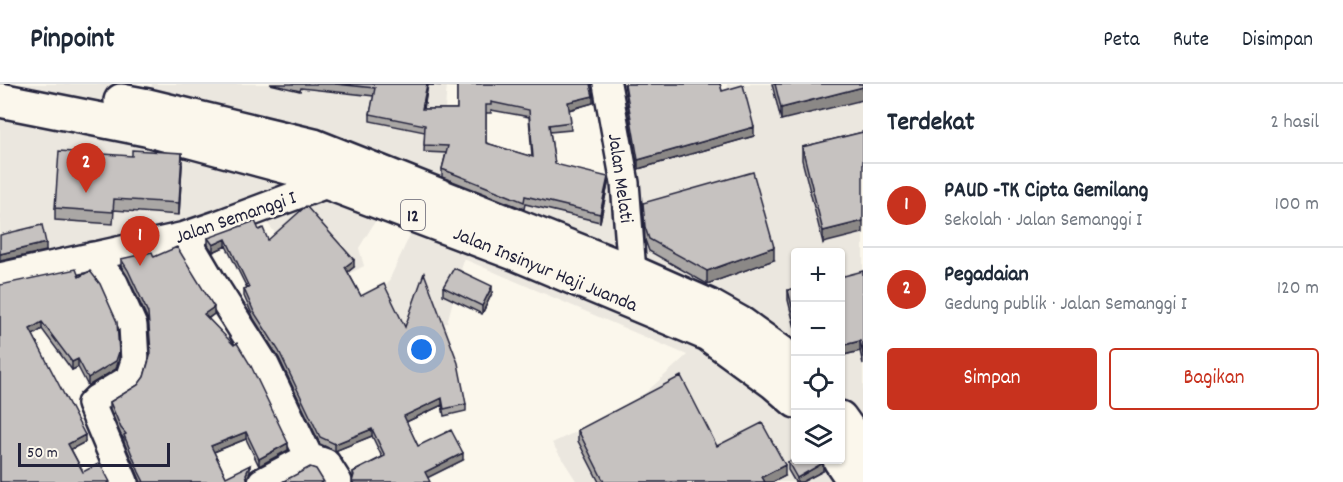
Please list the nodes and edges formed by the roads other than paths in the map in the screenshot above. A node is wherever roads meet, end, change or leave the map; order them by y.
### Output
1 (37, 84) edge
2 (607, 84) edge
3 (0, 100) edge
4 (329, 183) junction
5 (185, 236) junction
6 (93, 256) junction
7 (632, 272) junction
8 (0, 277) edge
9 (791, 364) edge
10 (791, 397) edge
11 (845, 425) edge
12 (863, 450) edge
13 (309, 457) junction
14 (843, 464) edge
15 (124, 482) edge
16 (262, 482) edge
17 (338, 482) edge
18 (855, 482) edge

1 - 7 highway, Jalan Insinyur Haji Juanda / 12
2 - 7 street, Jalan Melati
3 - 4 highway, Jalan Insinyur Haji Juanda / 12
4 - 5 street, Jalan Semanggi I
4 - 10 highway, Jalan Insinyur Haji Juanda / 12
5 - 6 street, Jalan Semanggi I
5 - 13 street
6 - 8 street, Jalan Semanggi I
6 - 15 street
7 - 9 highway, Jalan Insinyur Haji Juanda / 12
11 - 12 highway
13 - 16 street
13 - 17 street
14 - 18 highway

